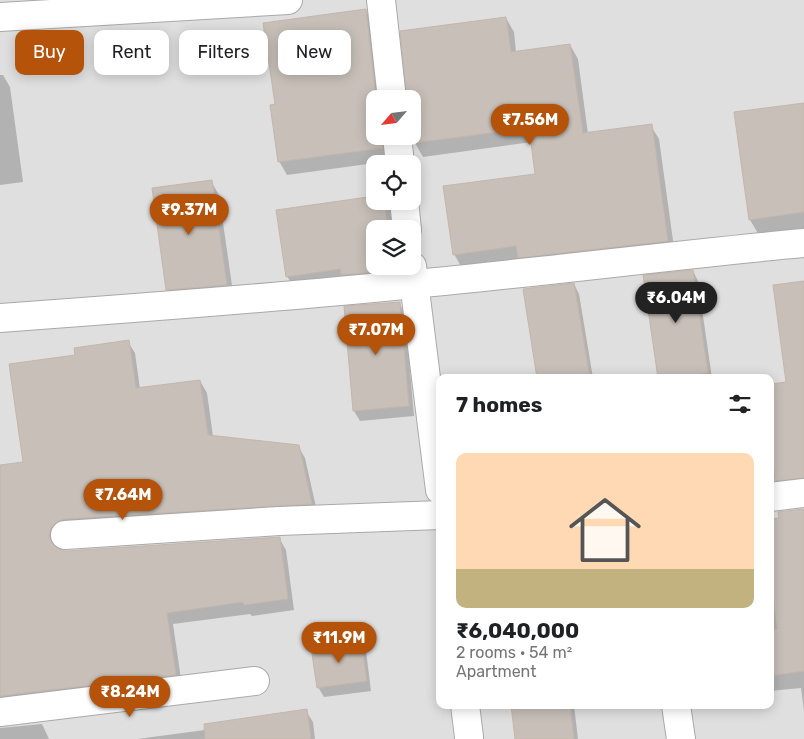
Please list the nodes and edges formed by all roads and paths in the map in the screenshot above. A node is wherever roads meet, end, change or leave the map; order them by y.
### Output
1 (288, 0) edge
2 (380, 0) edge
3 (0, 17) edge
4 (391, 90) edge
5 (804, 243) edge
6 (421, 274) edge
7 (413, 275) edge
8 (0, 318) edge
9 (436, 458) edge
10 (804, 493) edge
11 (774, 496) edge
12 (436, 515) edge
13 (65, 535) dead end
14 (256, 681) dead end
15 (465, 709) edge
16 (676, 709) edge
17 (0, 712) edge
18 (468, 737) dead end
19 (680, 739) edge

1 - 3 street
2 - 4 street
5 - 6 street
7 - 8 street
7 - 9 street
10 - 11 street
12 - 13 street
14 - 17 street
15 - 18 street
16 - 19 street

